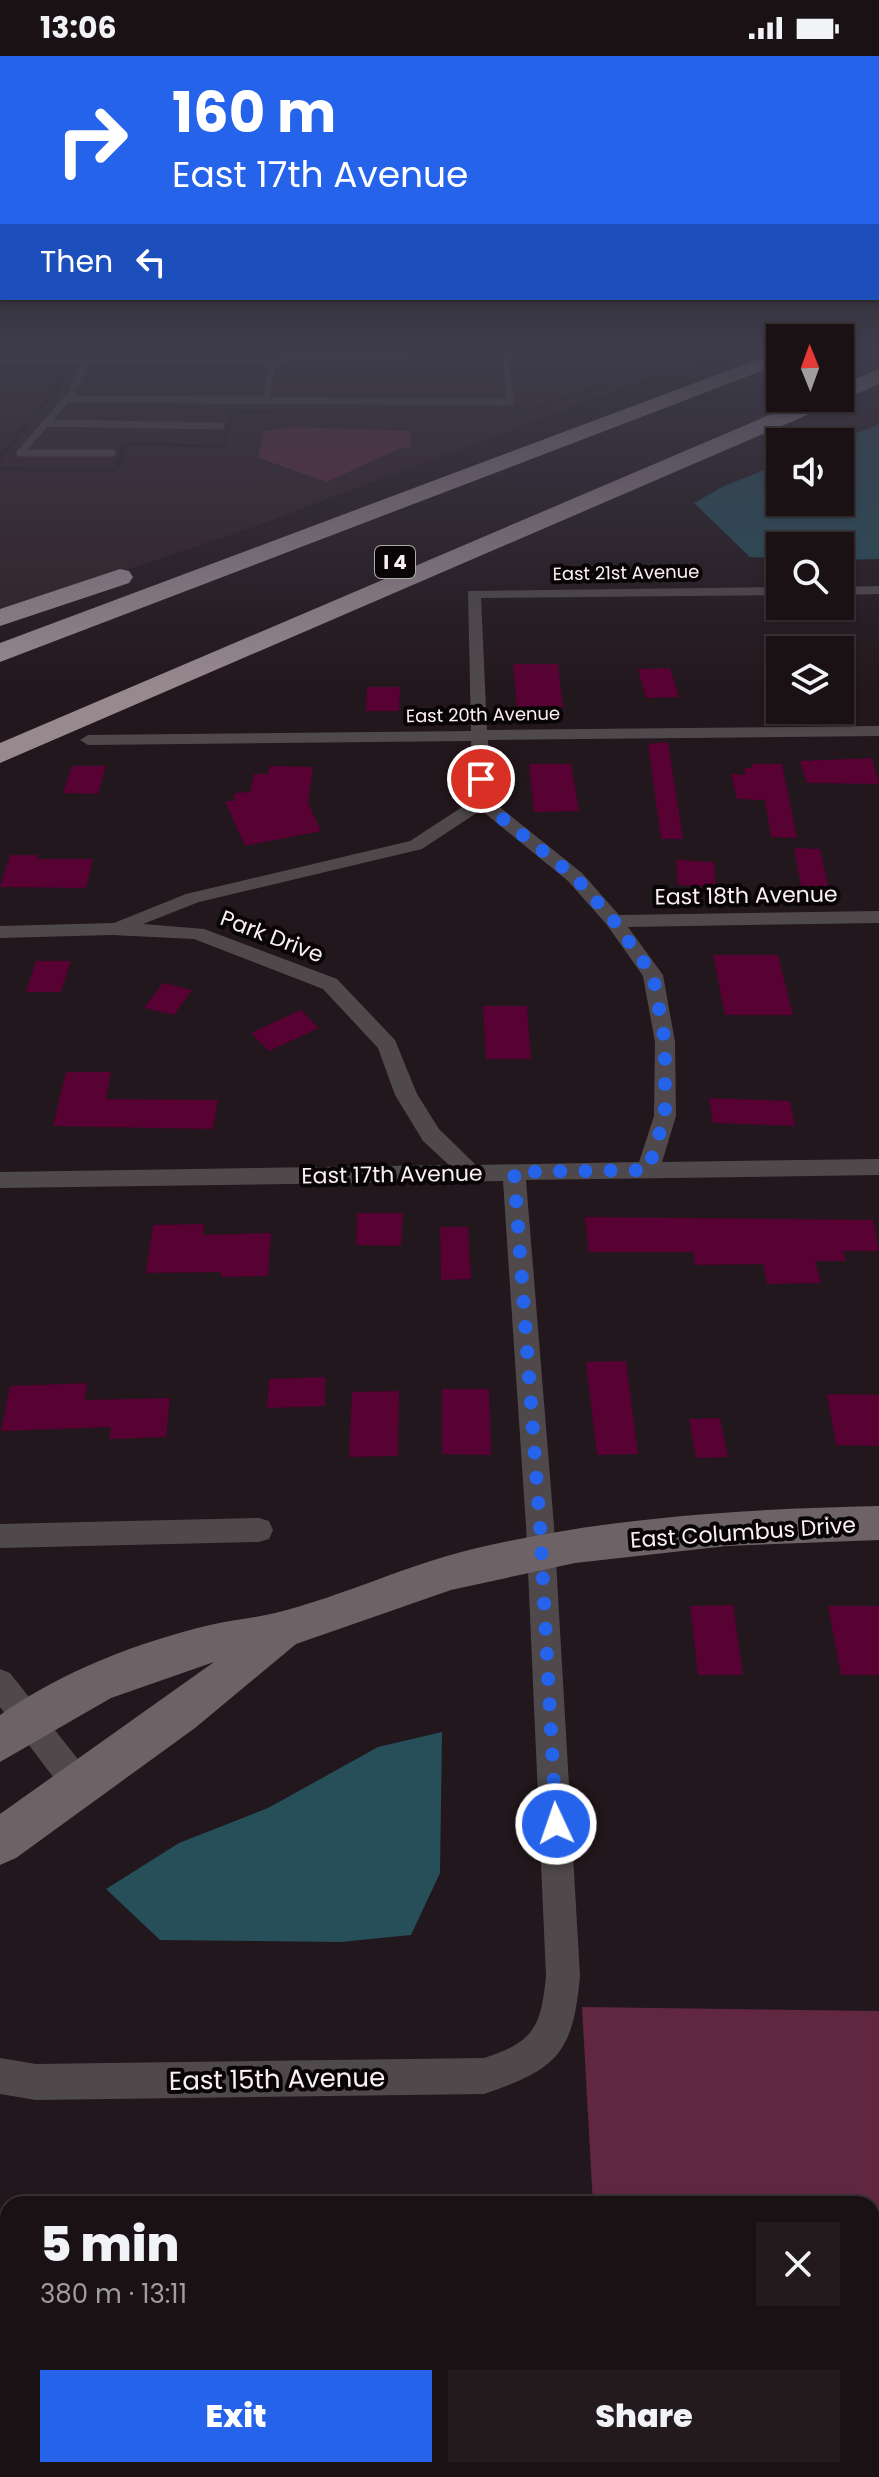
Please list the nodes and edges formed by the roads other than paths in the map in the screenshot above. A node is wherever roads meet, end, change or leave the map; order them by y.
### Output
1 (471, 462) edge
2 (505, 462) edge
3 (638, 462) edge
4 (679, 462) edge
5 (231, 539) dead end
6 (145, 568) dead end
7 (879, 590) edge
8 (766, 591) edge
9 (854, 591) edge
10 (0, 618) edge
11 (0, 653) edge
12 (0, 729) edge
13 (879, 731) edge
14 (480, 735) junction
15 (88, 740) dead end
16 (0, 754) edge
17 (482, 802) junction
18 (193, 898) junction
19 (879, 917) edge
20 (614, 921) junction
21 (112, 929) junction
22 (0, 932) edge
23 (197, 933) junction
24 (879, 1167) edge
25 (648, 1170) junction
26 (514, 1172) junction
27 (471, 1173) junction
28 (0, 1180) edge
29 (879, 1523) edge
30 (259, 1530) dead end
31 (0, 1536) edge
32 (542, 1552) junction
33 (284, 1630) junction
34 (0, 1683) edge
35 (14, 1730) edge
36 (77, 1783) junction
37 (0, 1842) edge
38 (0, 2076) edge

1 - 5 highway
2 - 11 highway, I 4
3 - 12 highway, I 4
4 - 16 highway
6 - 10 highway
7 - 9 street
8 - 14 street, East 21st Avenue
13 - 14 street, East 20th Avenue
14 - 15 street, East 20th Avenue
14 - 17 street
17 - 18 street, Park Drive
17 - 20 street
18 - 21 street, Park Drive
18 - 23 street, Park Drive
19 - 20 street, East 18th Avenue
20 - 25 street
21 - 22 street
21 - 23 street, Park Drive
23 - 27 street, Park Drive
24 - 25 street, East 17th Avenue
25 - 26 street, East 17th Avenue
26 - 27 street, East 17th Avenue
26 - 32 street
27 - 28 street, East 17th Avenue
29 - 32 main road, East Columbus Drive
30 - 31 street
32 - 33 main road, East Columbus Drive
32 - 38 street, East 15th Avenue
33 - 35 main road, East Columbus Drive
33 - 36 main road, East Columbus Drive
34 - 35 street
35 - 36 street
36 - 37 main road, East Columbus Drive

